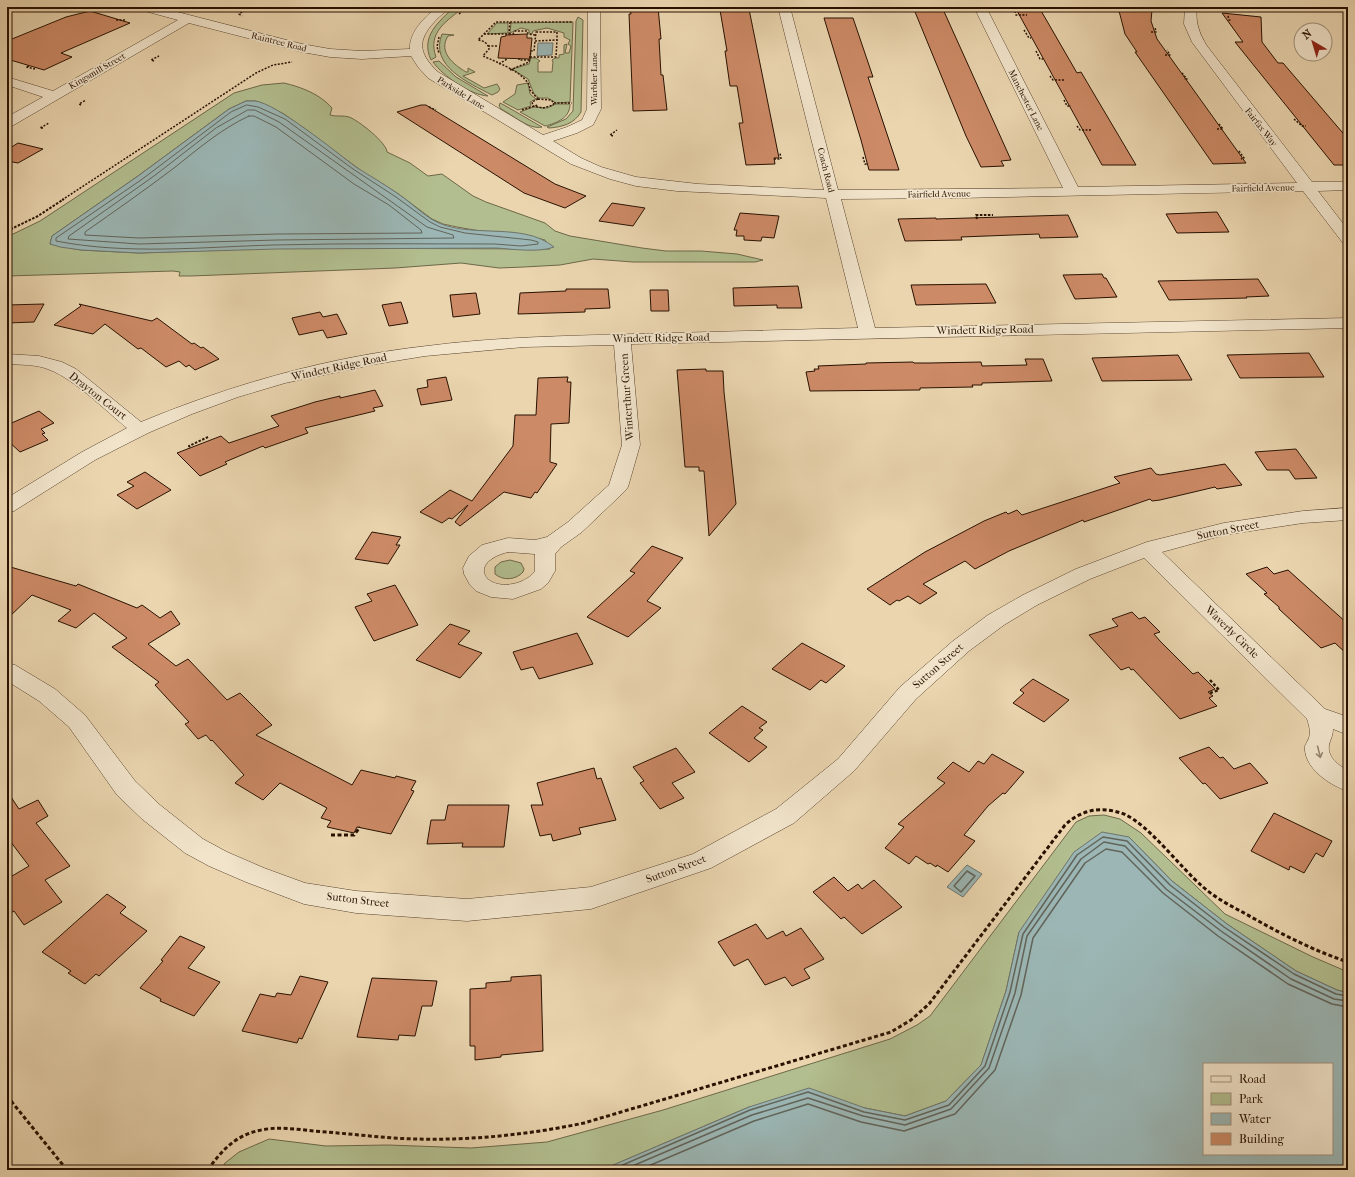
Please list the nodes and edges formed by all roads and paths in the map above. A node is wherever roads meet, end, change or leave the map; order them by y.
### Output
1 (145, 7) edge
2 (444, 7) edge
3 (467, 7) edge
4 (594, 7) edge
5 (784, 7) edge
6 (980, 7) edge
7 (1191, 7) edge
8 (80, 8) edge
9 (88, 10) dead end
10 (1015, 11) dead end
11 (242, 12) dead end
12 (458, 15) dead end
13 (1027, 15) dead end
14 (243, 16) dead end
15 (1228, 16) dead end
16 (188, 19) junction
17 (116, 20) dead end
18 (125, 20) dead end
19 (1231, 20) dead end
20 (510, 22) junction
21 (573, 22) dead end
22 (1155, 27) dead end
23 (1024, 30) dead end
24 (1150, 32) dead end
25 (440, 33) dead end
26 (483, 34) junction
27 (509, 34) junction
28 (536, 34) junction
29 (1031, 38) dead end
30 (557, 40) junction
31 (535, 41) junction
32 (488, 46) junction
33 (498, 46) dead end
34 (1167, 50) dead end
35 (1036, 51) dead end
36 (416, 52) junction
37 (1165, 55) dead end
38 (159, 56) dead end
39 (440, 57) dead end
40 (519, 58) dead end
41 (530, 58) junction
42 (507, 59) dead end
43 (1043, 59) dead end
44 (154, 61) dead end
45 (293, 62) dead end
46 (498, 64) junction
47 (29, 66) dead end
48 (35, 69) dead end
49 (509, 70) junction
50 (1182, 73) dead end
51 (1050, 76) dead end
52 (1184, 79) dead end
53 (1064, 80) dead end
54 (7, 81) edge
55 (54, 96) junction
56 (538, 99) junction
57 (86, 100) dead end
58 (1064, 100) dead end
59 (554, 103) junction
60 (572, 103) dead end
61 (81, 105) dead end
62 (538, 105) dead end
63 (429, 106) dead end
64 (534, 106) junction
65 (1071, 106) dead end
66 (436, 110) dead end
67 (518, 112) dead end
68 (1294, 119) dead end
69 (7, 123) edge
70 (49, 123) dead end
71 (1219, 124) dead end
72 (1077, 126) dead end
73 (1306, 126) dead end
74 (43, 128) dead end
75 (1217, 129) dead end
76 (617, 130) dead end
77 (1092, 130) dead end
78 (612, 136) dead end
79 (541, 141) junction
80 (1239, 151) dead end
81 (780, 153) dead end
82 (863, 157) dead end
83 (774, 159) dead end
84 (1241, 159) dead end
85 (867, 164) dead end
86 (1348, 186) edge
87 (1308, 187) junction
88 (1073, 192) junction
89 (832, 195) junction
90 (993, 215) dead end
91 (977, 219) dead end
92 (7, 231) edge
93 (1348, 240) edge
94 (1348, 323) edge
95 (868, 333) junction
96 (622, 340) junction
97 (7, 359) edge
98 (140, 430) junction
99 (208, 437) dead end
100 (190, 447) dead end
101 (7, 507) edge
102 (1348, 514) edge
103 (554, 542) dead end
104 (1148, 549) junction
105 (7, 672) edge
106 (1210, 680) dead end
107 (1210, 693) dead end
108 (1317, 715) junction
109 (1348, 726) edge
110 (1348, 782) edge
111 (360, 827) dead end
112 (332, 835) dead end
113 (1348, 962) edge
114 (7, 1096) edge
115 (67, 1170) edge
116 (208, 1170) edge

1 - 16 street, Raintree Road
2 - 36 street
3 - 12 path
4 - 79 street, Warbler Lane
5 - 89 street, Coach Road
6 - 88 street, Manchester Lane
7 - 87 street, Fairfax Way
8 - 9 path
10 - 13 path
11 - 14 path
15 - 19 path
16 - 36 street, Raintree Road
16 - 55 street, Kingsmill Street
17 - 18 path
20 - 21 path
20 - 26 path
20 - 27 path
22 - 24 path
23 - 29 path
25 - 39 path
26 - 27 path
26 - 32 path
27 - 28 path
28 - 30 path
28 - 31 path
30 - 31 path
30 - 41 path
31 - 41 path
32 - 33 path
32 - 46 path
34 - 37 path
35 - 43 path
36 - 79 street, Parkside Lane
38 - 44 path
40 - 41 path
41 - 49 path
42 - 46 path
45 - 92 path
46 - 49 path
47 - 48 path
49 - 56 path
50 - 52 path
51 - 53 path
54 - 55 street
55 - 69 street, Kingsmill Street
56 - 59 path
56 - 64 path
57 - 61 path
58 - 65 path
59 - 60 path
59 - 64 path
62 - 64 path
63 - 66 path
64 - 67 path
68 - 73 path
70 - 74 path
71 - 75 path
72 - 77 path
76 - 78 path
79 - 89 street, Fairfield Avenue
80 - 84 path
81 - 83 path
82 - 85 path
86 - 87 street, Fairfield Avenue
87 - 88 street, Fairfield Avenue
87 - 93 street, Fairfax Way
88 - 89 street, Fairfield Avenue
89 - 95 street, Coach Road
90 - 91 path
94 - 95 street, Windett Ridge Road
95 - 96 street, Windett Ridge Road
96 - 98 street, Windett Ridge Road
96 - 103 street, Winterthur Green
97 - 98 street, Drayton Court
98 - 101 street, Windett Ridge Road
99 - 100 path
102 - 104 street, Sutton Street
104 - 105 street, Sutton Street
104 - 108 street, Waverly Circle
106 - 107 path
108 - 109 street, Waverly Circle
108 -> 110 street
111 - 112 path
113 - 116 path
114 - 115 path

